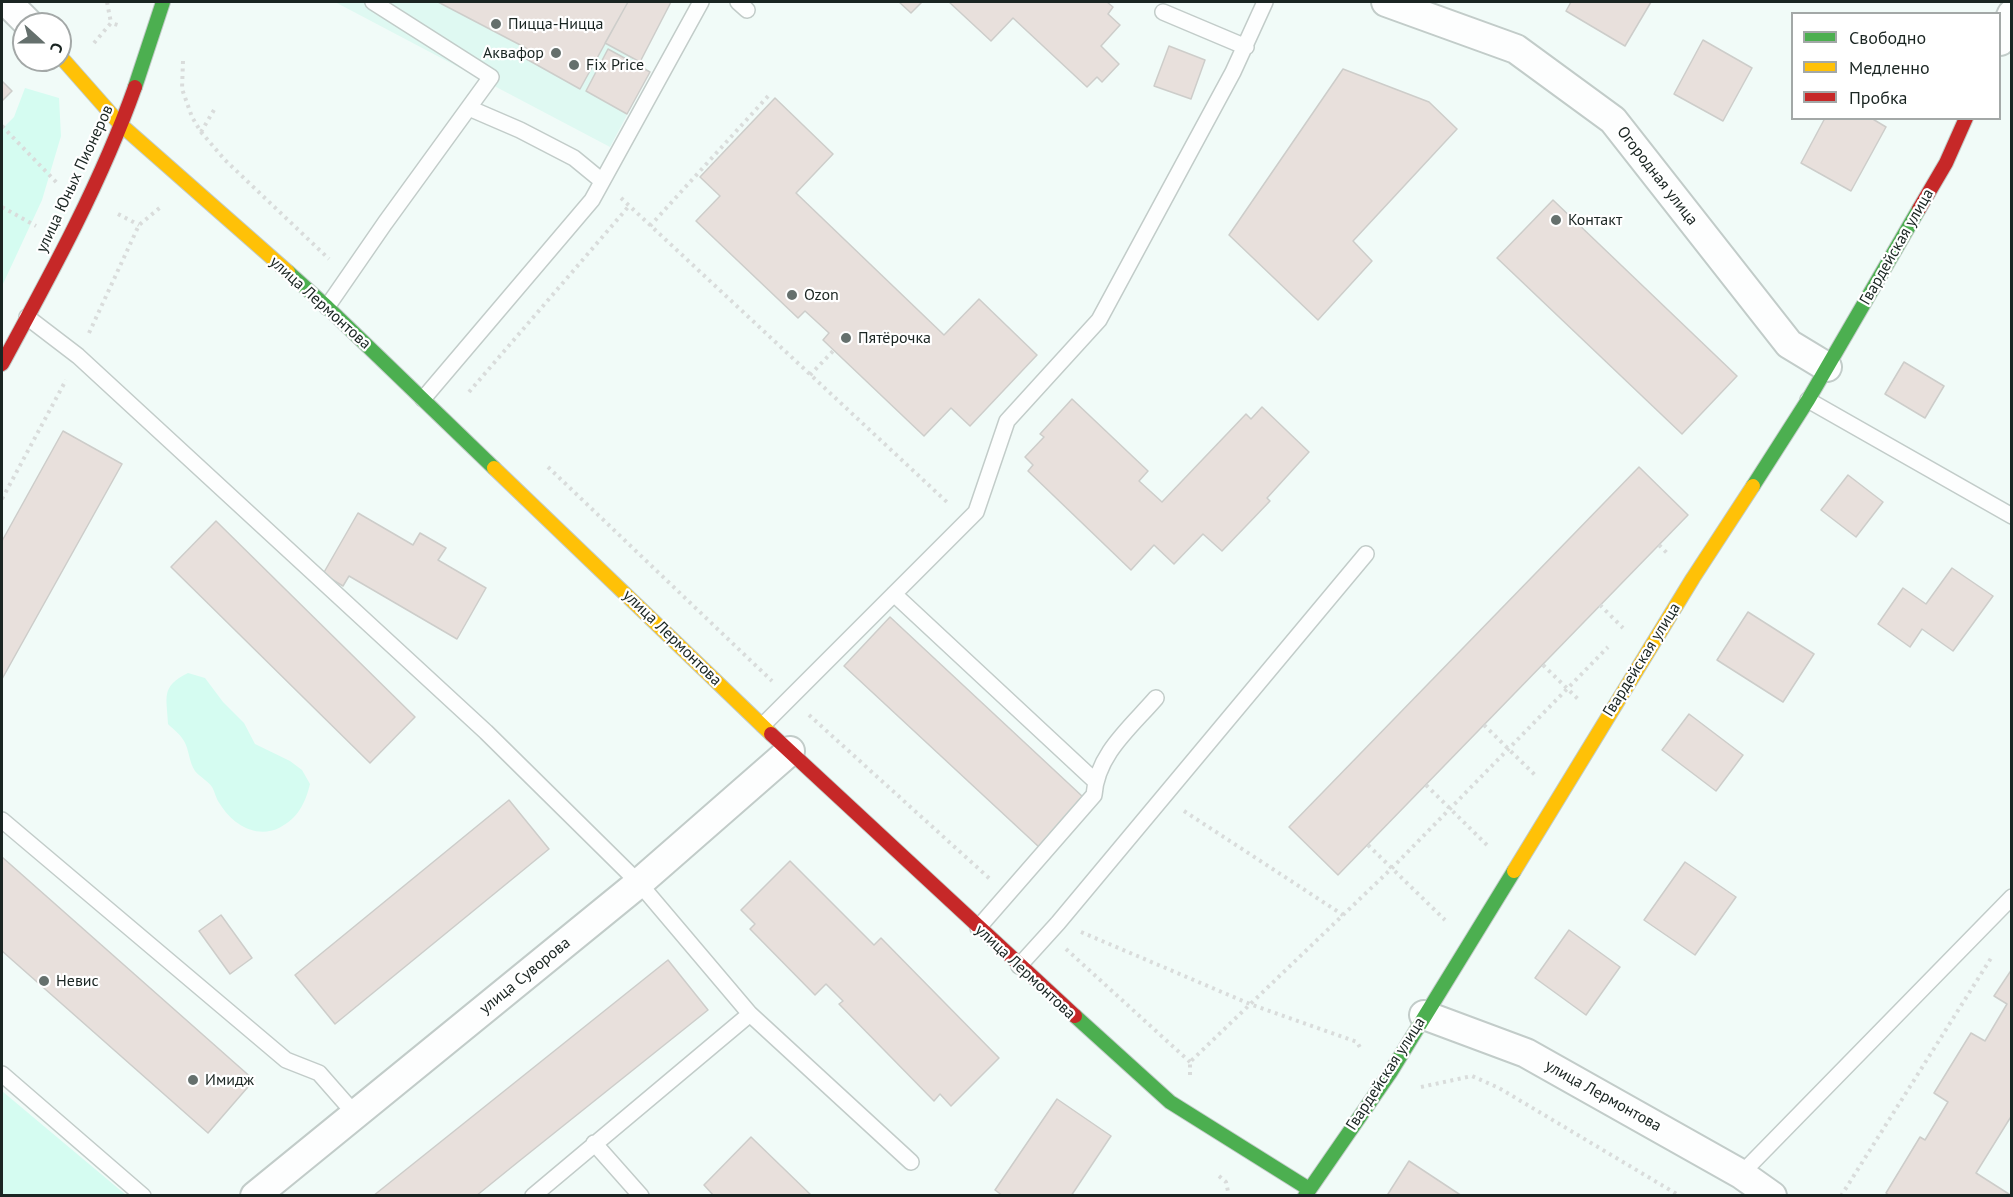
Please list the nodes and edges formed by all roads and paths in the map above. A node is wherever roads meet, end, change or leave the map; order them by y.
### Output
1 (107, 2) edge
2 (163, 2) edge
3 (373, 2) edge
4 (700, 2) edge
5 (1265, 2) edge
6 (1386, 2) edge
7 (1163, 12) dead end
8 (2012, 14) edge
9 (111, 23) junction
10 (131, 30) dead end
11 (2001, 39) edge
12 (1246, 47) junction
13 (87, 51) dead end
14 (178, 52) dead end
15 (72, 70) edge
16 (770, 94) dead end
17 (469, 108) junction
18 (214, 110) dead end
19 (1965, 120) edge
20 (120, 124) junction
21 (2, 126) edge
22 (201, 132) junction
23 (602, 181) junction
24 (59, 186) dead end
25 (629, 206) junction
26 (2, 207) edge
27 (114, 213) dead end
28 (140, 225) dead end
29 (36, 226) dead end
30 (650, 226) junction
31 (348, 277) junction
32 (327, 307) junction
33 (27, 317) junction
34 (834, 351) dead end
35 (2, 364) edge
36 (1827, 367) junction
37 (447, 371) junction
38 (810, 375) junction
39 (423, 399) junction
40 (1808, 400) junction
41 (546, 466) dead end
42 (2012, 516) edge
43 (967, 521) junction
44 (1366, 554) dead end
45 (894, 594) junction
46 (1609, 646) dead end
47 (1543, 665) dead end
48 (1567, 688) junction
49 (790, 698) junction
50 (1156, 698) dead end
51 (1603, 723) junction
52 (763, 725) junction
53 (1484, 725) dead end
54 (1508, 749) junction
55 (790, 751) junction
56 (1095, 781) junction
57 (1426, 785) dead end
58 (1163, 797) junction
59 (1558, 797) junction
60 (1450, 809) junction
61 (2, 820) edge
62 (1368, 844) dead end
63 (1392, 868) junction
64 (1513, 870) junction
65 (639, 883) junction
66 (1006, 894) junction
67 (2012, 897) edge
68 (1343, 915) junction
69 (978, 928) junction
70 (1054, 928) junction
71 (1468, 943) junction
72 (1999, 946) dead end
73 (1018, 966) junction
74 (1250, 1004) junction
75 (750, 1014) junction
76 (1424, 1015) junction
77 (1366, 1057) dead end
78 (1190, 1062) junction
79 (2, 1074) edge
80 (1190, 1082) dead end
81 (1414, 1088) dead end
82 (355, 1114) junction
83 (594, 1143) junction
84 (910, 1162) dead end
85 (1741, 1174) junction
86 (1307, 1192) edge
87 (143, 1196) edge
88 (255, 1196) edge
89 (533, 1196) edge
90 (641, 1196) edge
91 (1680, 1196) edge
92 (1772, 1196) edge
93 (1841, 1196) edge

1 - 9 path
2 - 20 street, улица Юных Пионеров
3 - 17 lane
4 - 23 lane
5 - 12 lane
6 - 36 street, Огородная улица
7 - 12 lane
8 - 11 street
9 - 10 path
9 - 13 path
12 - 43 lane
14 - 22 path
15 - 20 street, улица Лермонтова
16 - 30 path
17 - 23 lane
17 - 31 lane
18 - 22 path
19 - 36 street, Гвардейская улица
20 - 32 street, улица Лермонтова
20 - 33 street, улица Юных Пионеров
21 - 24 path
22 - 31 path
23 - 25 path
23 - 37 lane
25 - 30 path
25 - 37 path
26 - 29 path
27 - 28 path
30 - 38 path
31 - 32 lane
32 - 39 street, улица Лермонтова
33 - 35 street, улица Юных Пионеров
33 - 65 lane
34 - 38 path
36 - 40 street, Гвардейская улица
37 - 39 lane
38 - 43 path
39 - 52 street, улица Лермонтова
40 - 42 lane
40 - 51 street, Гвардейская улица
41 - 49 path
43 - 45 lane
44 - 58 lane
45 - 49 lane
45 - 56 lane
46 - 48 path
47 - 48 path
48 - 51 path
48 - 54 path
49 - 52 lane
49 - 66 path
50 - 56 lane
51 - 59 street, Гвардейская улица
52 - 55 street, улица Лермонтова
53 - 54 path
54 - 59 path
54 - 60 path
55 - 65 street, улица Суворова
55 - 69 street, улица Лермонтова
56 - 66 lane
57 - 60 path
58 - 68 path
58 - 70 lane
59 - 64 street, Гвардейская улица
60 - 63 path
60 - 64 path
61 - 82 lane
62 - 63 path
63 - 68 path
63 - 71 path
64 - 71 street, Гвардейская улица
65 - 75 lane
65 - 82 street, улица Суворова
66 - 69 lane
67 - 85 lane
68 - 74 path
69 - 73 street, улица Лермонтова
70 - 73 lane
70 - 74 path
70 - 78 path
71 - 76 street, Гвардейская улица
72 - 93 path
73 - 86 street, улица Лермонтова
74 - 77 path
74 - 78 path
75 - 83 lane
75 - 84 lane
76 - 85 street, улица Лермонтова
76 - 86 street, Гвардейская улица
78 - 80 path
79 - 87 lane
81 - 91 path
82 - 88 street, улица Суворова
83 - 89 lane
83 - 90 lane
85 - 92 street, улица Лермонтова

